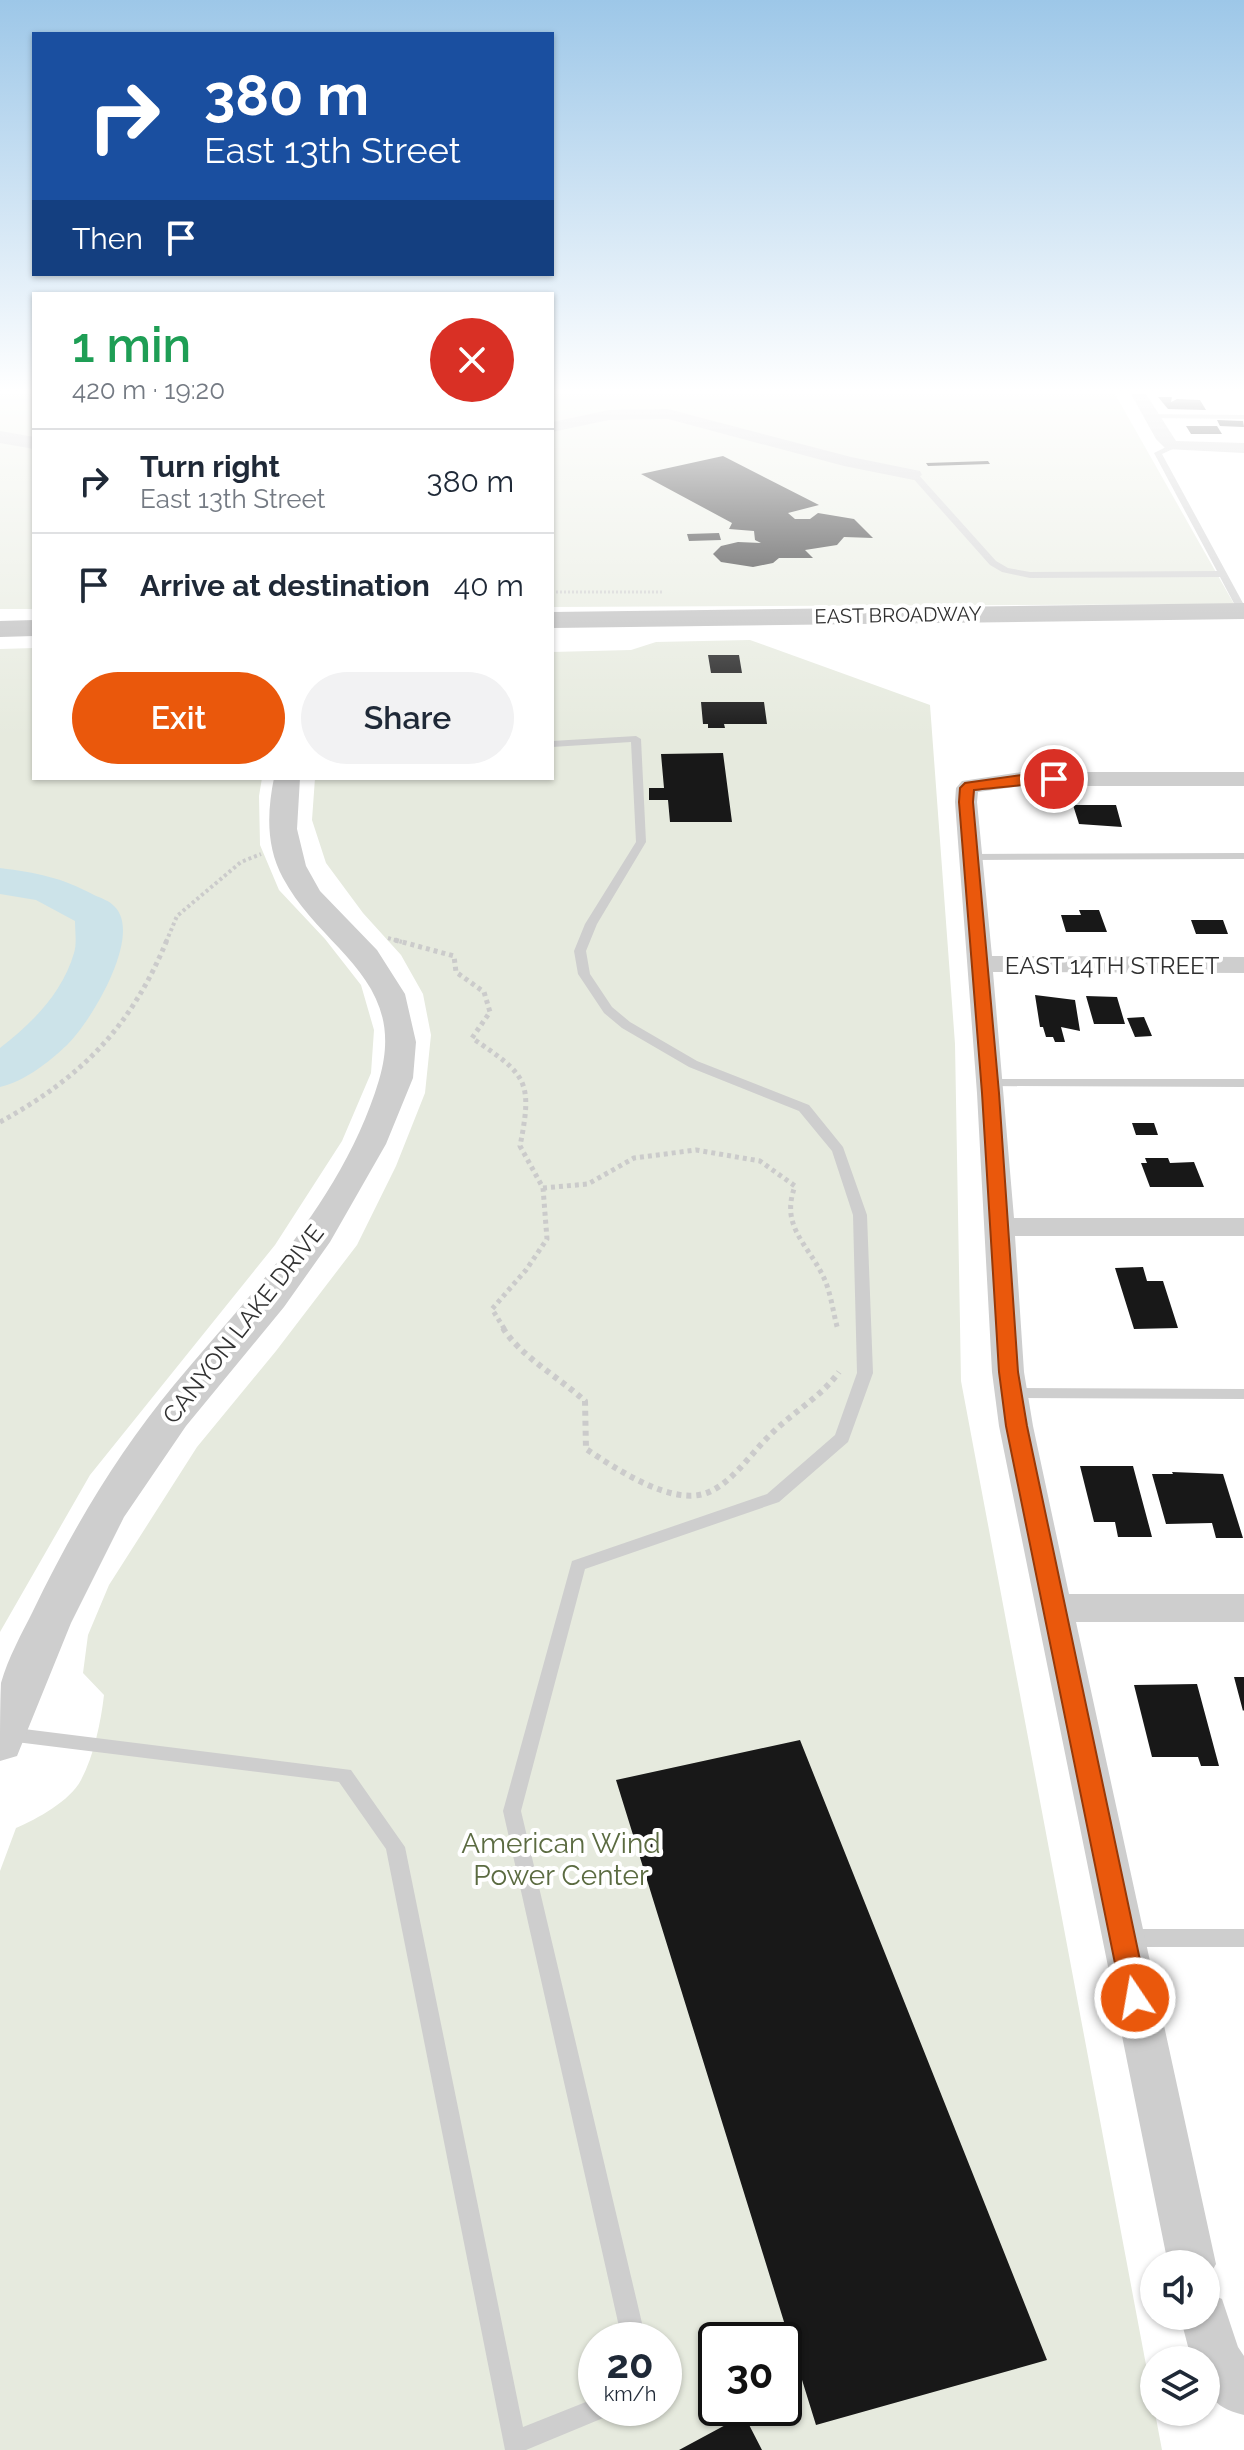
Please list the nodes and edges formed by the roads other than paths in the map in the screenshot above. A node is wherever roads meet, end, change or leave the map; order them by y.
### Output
1 (944, 508) edge
2 (1187, 508) edge
3 (1222, 574) junction
4 (1243, 611) edge
5 (554, 620) edge
6 (32, 628) edge
7 (0, 629) edge
8 (554, 744) edge
9 (1244, 779) edge
10 (287, 780) edge
11 (1244, 856) edge
12 (970, 857) junction
13 (979, 964) junction
14 (1244, 965) edge
15 (990, 1083) junction
16 (1244, 1083) edge
17 (999, 1227) junction
18 (1244, 1227) edge
19 (1012, 1393) junction
20 (1244, 1394) edge
21 (1054, 1608) junction
22 (1244, 1608) edge
23 (2, 1738) edge
24 (1123, 1938) junction
25 (1244, 1938) edge
26 (1189, 2250) edge
27 (630, 2322) edge
28 (578, 2417) edge

1 - 3 lane
2 - 3 lane
3 - 4 lane
4 - 5 main road, EAST BROADWAY
6 - 7 main road
8 - 27 lane
9 - 12 street
10 - 23 street, CANYON LAKE DRIVE
11 - 12 lane
12 - 13 street
13 - 14 street, EAST 14TH STREET
13 - 15 street
15 - 16 lane
15 - 17 street
17 - 18 street
17 - 19 street
19 - 20 lane
19 - 21 street
21 - 22 street
21 - 24 street
23 - 28 lane
24 - 25 lane
24 - 26 street

